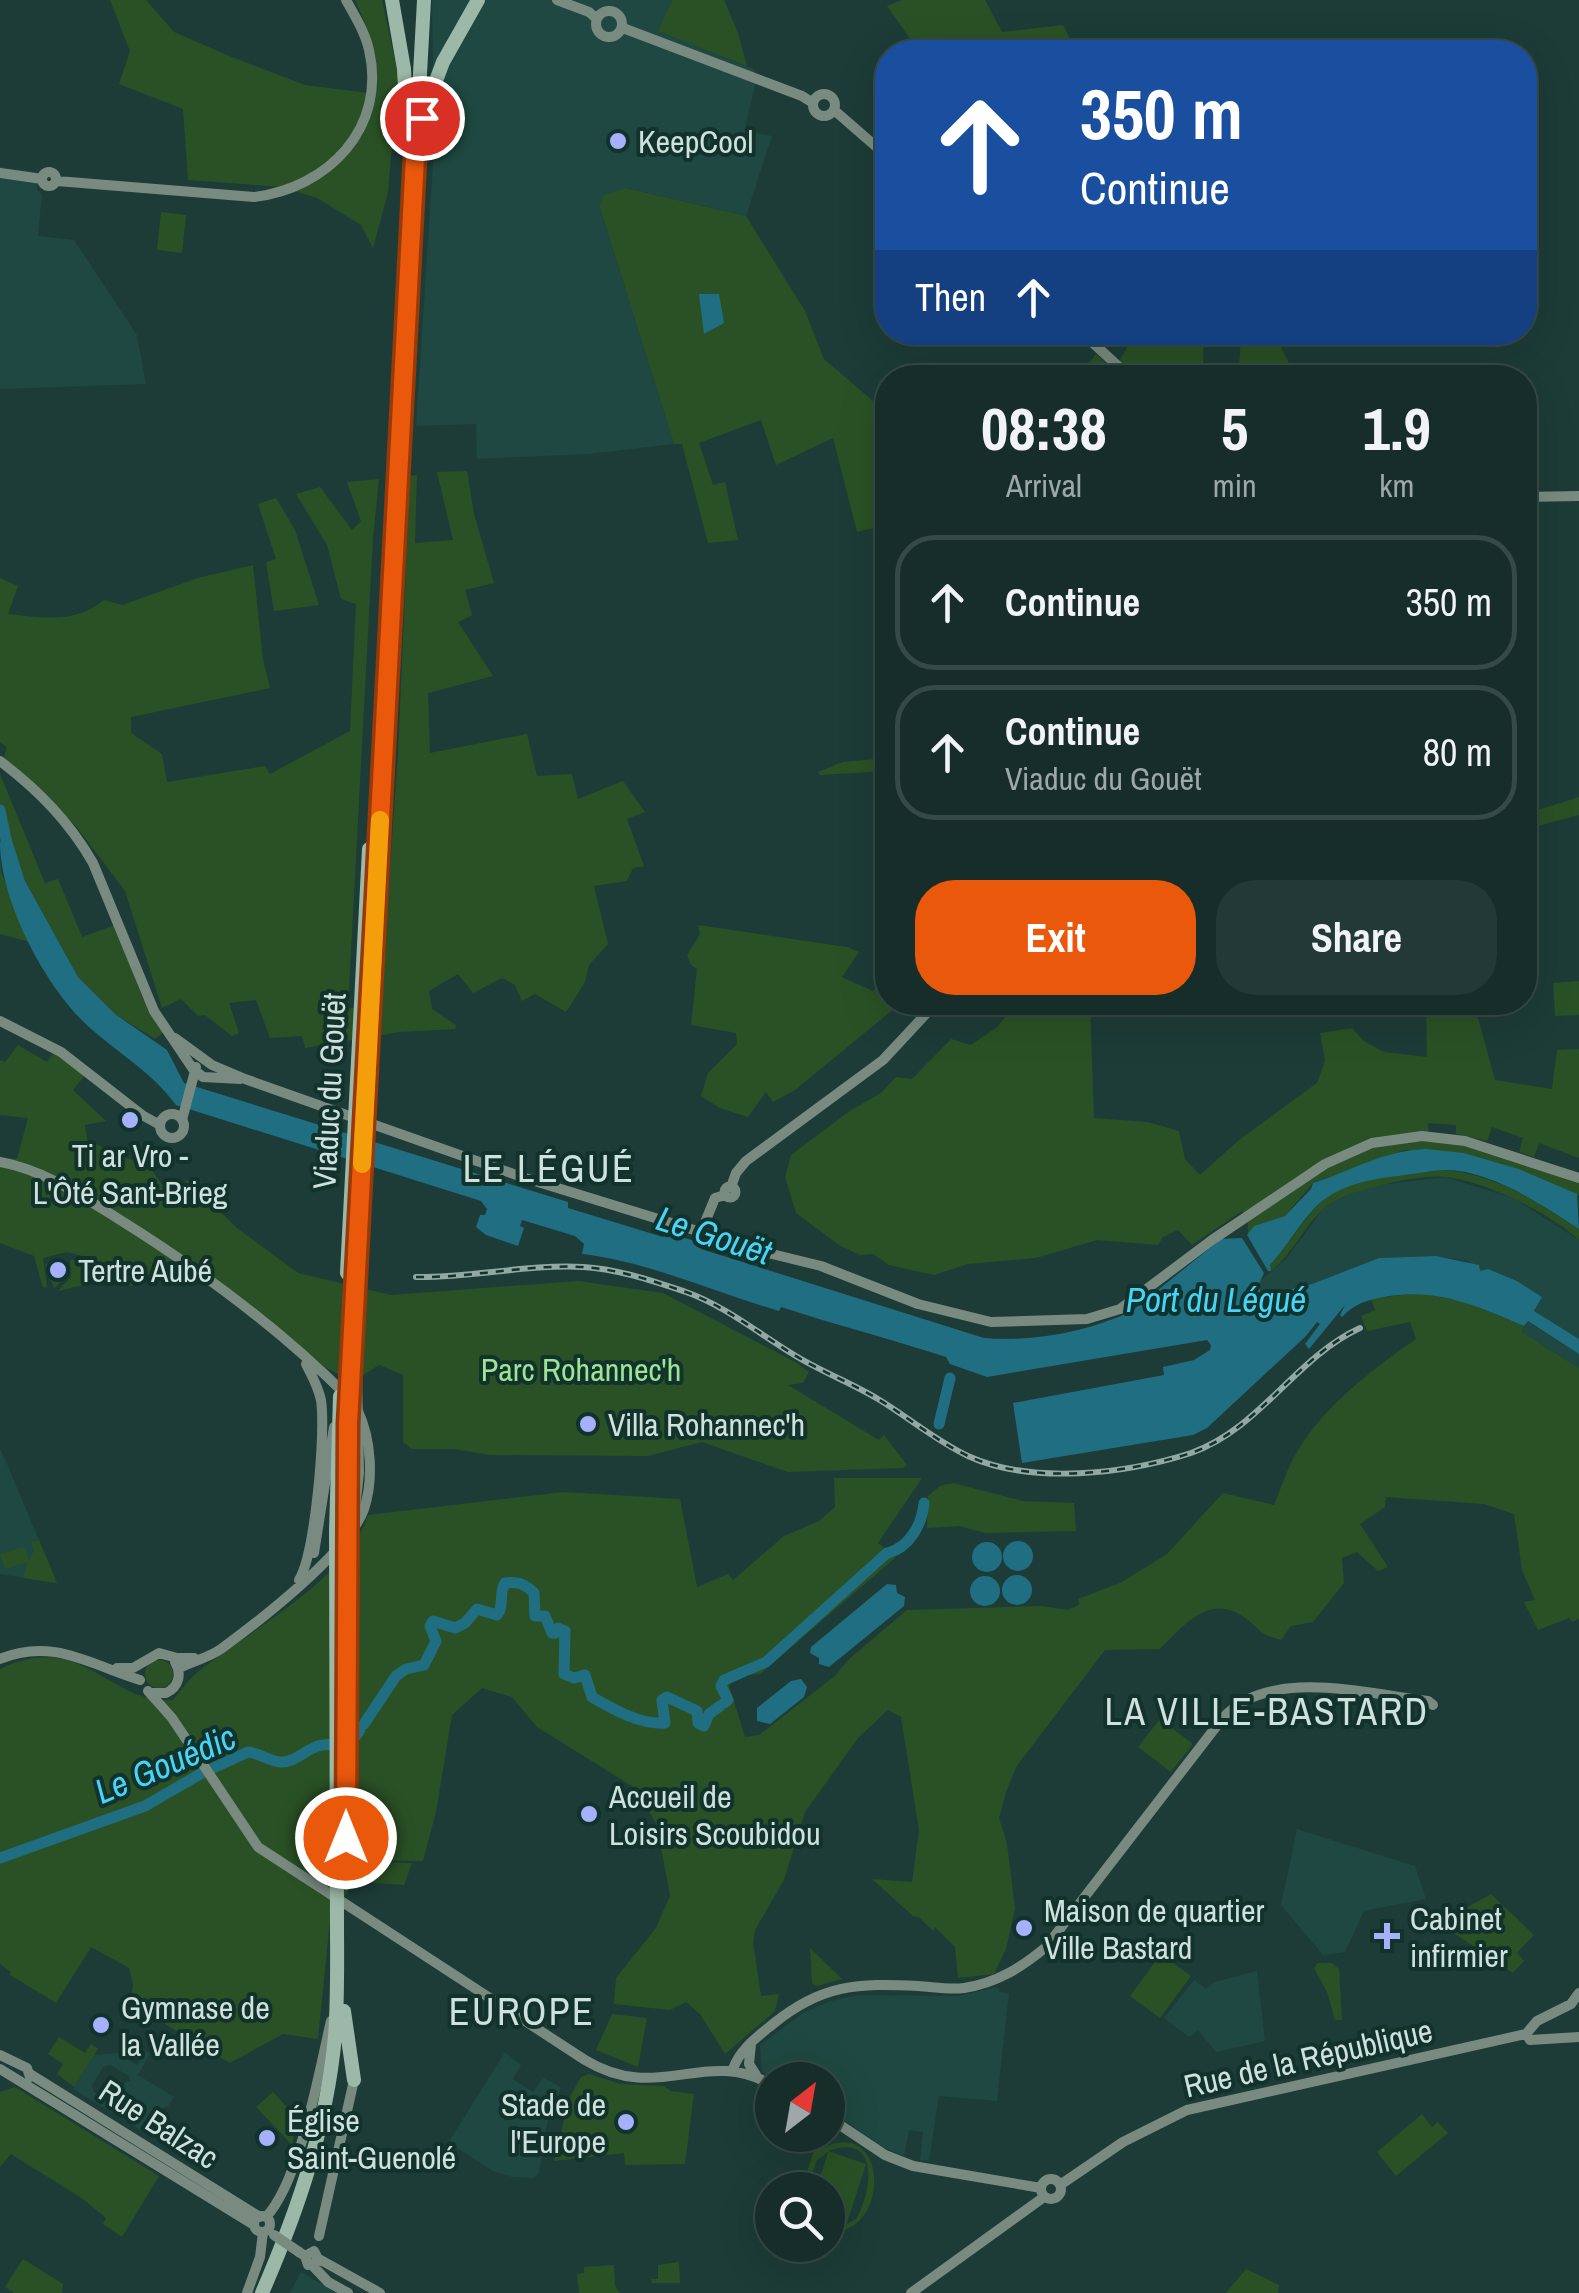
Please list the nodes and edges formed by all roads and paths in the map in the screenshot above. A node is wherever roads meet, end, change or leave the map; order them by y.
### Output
1 (346, 0) edge
2 (392, 0) edge
3 (415, 0) edge
4 (424, 0) edge
5 (478, 0) edge
6 (558, 0) edge
7 (614, 6) edge
8 (597, 18) junction
9 (622, 28) junction
10 (412, 134) junction
11 (875, 146) edge
12 (0, 174) edge
13 (1095, 345) edge
14 (1117, 365) edge
15 (1579, 496) edge
16 (1537, 497) edge
17 (0, 761) edge
18 (374, 849) junction
19 (926, 1015) edge
20 (0, 1021) edge
21 (175, 1038) junction
22 (208, 1062) junction
23 (196, 1076) junction
24 (245, 1079) junction
25 (184, 1107) junction
26 (164, 1119) junction
27 (182, 1120) junction
28 (0, 1162) edge
29 (1579, 1178) edge
30 (701, 1232) junction
31 (355, 1296) junction
32 (302, 1356) junction
33 (338, 1446) junction
34 (346, 1519) junction
35 (305, 1577) junction
36 (0, 1660) edge
37 (175, 1663) junction
38 (142, 1664) junction
39 (101, 1665) junction
40 (140, 1680) junction
41 (162, 1699) junction
42 (1433, 1705) dead end
43 (342, 1921) junction
44 (1579, 1993) edge
45 (1571, 2004) junction
46 (340, 2006) junction
47 (1579, 2014) edge
48 (1526, 2034) junction
49 (1579, 2036) edge
50 (752, 2042) junction
51 (0, 2054) edge
52 (0, 2069) edge
53 (733, 2069) junction
54 (755, 2074) edge
55 (23, 2076) junction
56 (755, 2076) edge
57 (354, 2080) joint
58 (845, 2129) edge
59 (1042, 2193) junction
60 (266, 2227) junction
61 (319, 2236) dead end
62 (316, 2263) junction
63 (247, 2293) edge
64 (262, 2293) edge
65 (271, 2293) edge
66 (348, 2293) edge
67 (380, 2293) edge
68 (910, 2293) edge

1 - 12 street
2 - 10 highway
3 - 10 highway
4 - 10 highway
5 - 10 highway
6 - 8 street
7 - 8 street
7 - 9 street
8 - 9 street
9 - 11 street
10 - 18 highway
13 - 14 street
15 - 16 street
17 - 21 street
18 - 31 highway, Viaduc du Gouët
18 - 33 highway, Viaduc du Gouët, bridge
19 - 30 street
20 - 26 street
21 - 22 street
21 - 23 street
22 - 23 street
22 - 24 street
23 - 24 street
23 - 25 street
24 - 30 street
25 - 26 street
25 - 27 street
26 - 27 street
26 - 27 street
28 - 32 street
29 - 30 street
31 - 33 highway, Viaduc du Gouët, bridge
31 - 34 street, bridge
32 - 35 street
32 - 35 street
33 - 34 highway
33 - 35 street
34 - 35 street
34 - 43 highway, bridge
34 - 43 highway
35 - 37 street
36 - 39 street
37 - 38 street
37 - 41 street
38 - 39 street
38 - 40 street
39 - 40 street
40 - 41 street
41 - 53 street
42 - 50 street
43 - 46 highway
44 - 45 street, Rue de la République
45 - 47 street
45 - 48 street, Rue de la République
46 - 57 highway
46 - 60 street
46 - 64 highway
46 - 65 highway
48 - 49 street, Rue de la République
48 - 59 street, Rue de la République
50 - 53 street
50 - 54 street
51 - 55 street, Rue Balzac
52 - 55 street, Rue Balzac
53 - 56 street
55 - 60 street, Rue Balzac
55 - 60 street, Rue Balzac
57 - 61 street
58 - 59 street
59 - 68 street
60 - 62 street, bridge
60 - 63 street
62 - 66 street
62 - 67 street

